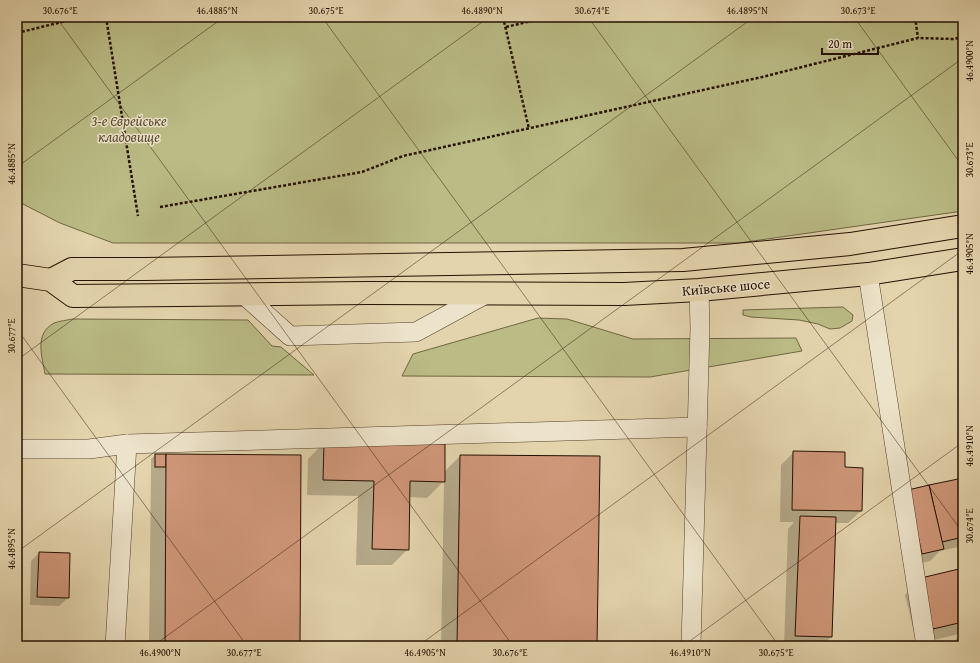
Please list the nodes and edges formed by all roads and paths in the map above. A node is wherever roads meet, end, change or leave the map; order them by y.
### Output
1 (82, 17) edge
2 (106, 17) edge
3 (503, 17) edge
4 (548, 17) edge
5 (915, 17) edge
6 (505, 27) junction
7 (17, 33) edge
8 (963, 37) edge
9 (918, 38) junction
10 (529, 129) junction
11 (160, 207) dead end
12 (138, 216) dead end
13 (963, 226) edge
14 (963, 259) edge
15 (868, 274) junction
16 (17, 275) edge
17 (51, 280) junction
18 (699, 290) junction
19 (243, 294) junction
20 (488, 294) junction
21 (698, 427) junction
22 (127, 444) junction
23 (17, 449) edge
24 (115, 646) edge
25 (691, 646) edge
26 (926, 646) edge

1 - 7 path
2 - 12 path
3 - 6 path
4 - 6 path
5 - 9 path
6 - 10 path
8 - 9 path
9 - 10 path
10 - 11 path
13 - 17 main road
14 - 15 main road, Київське шосе
15 - 18 main road, Київське шосе
15 - 26 lane
16 - 17 main road
17 - 19 main road, Київське шосе
18 - 20 main road, Київське шосе
18 - 21 lane
19 - 20 main road, Київське шосе
19 - 20 lane
21 - 22 lane
21 - 25 lane
22 - 23 lane
22 - 24 lane

